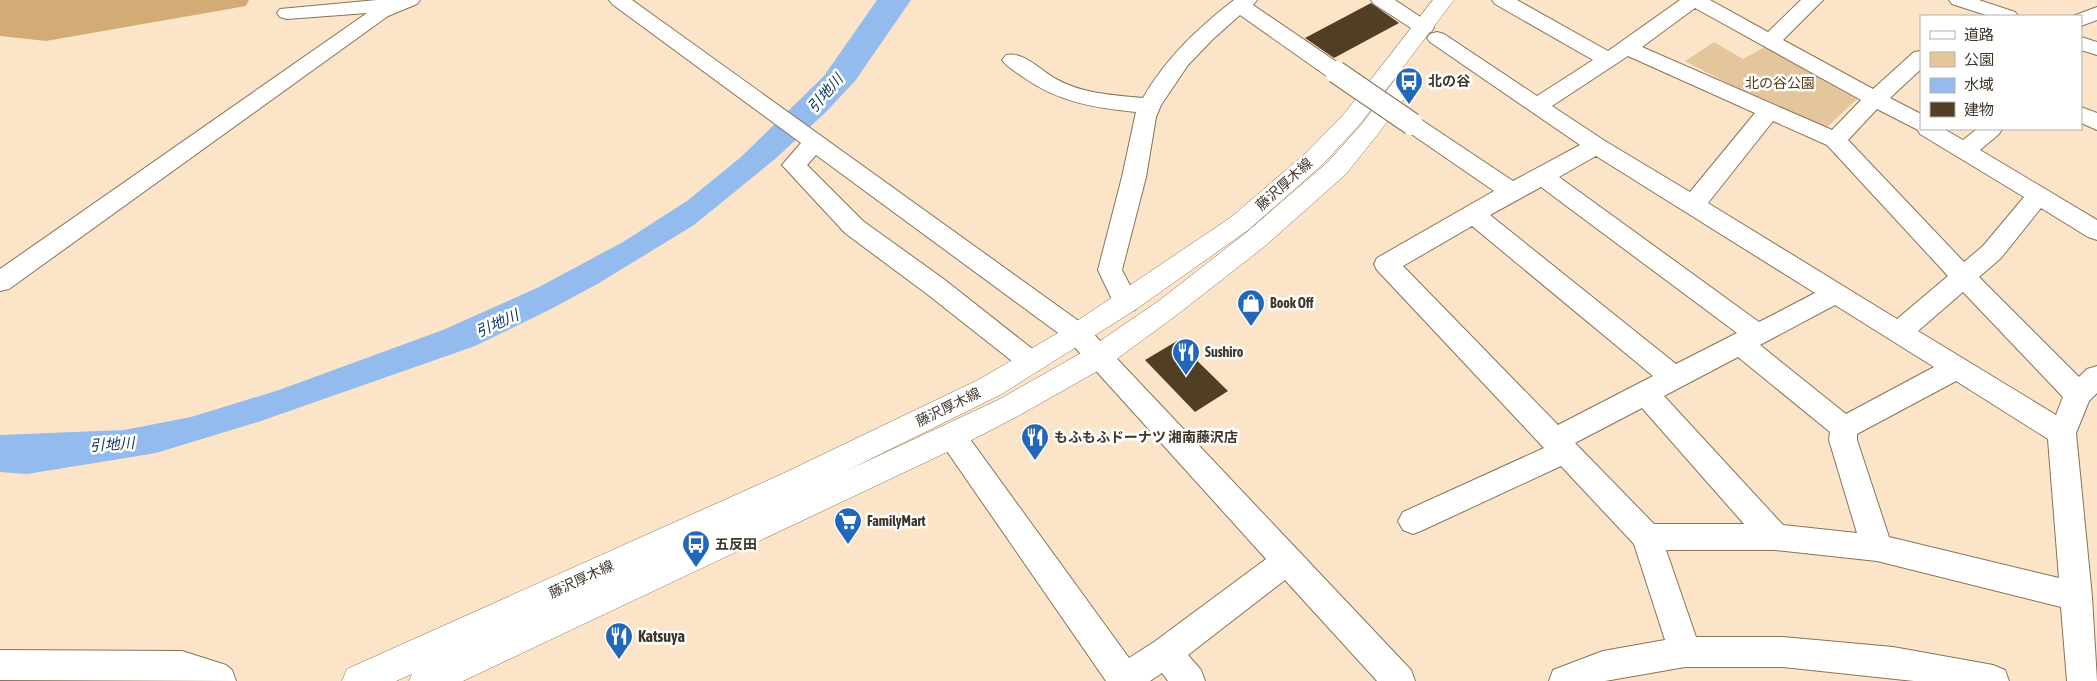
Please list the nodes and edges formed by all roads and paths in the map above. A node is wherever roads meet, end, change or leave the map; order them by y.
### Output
1 (619, 0) edge
2 (1381, 0) edge
3 (1444, 0) edge
4 (1465, 0) edge
5 (1502, 0) edge
6 (1694, 0) edge
7 (1813, 0) edge
8 (402, 1) edge
9 (1244, 3) edge
10 (1965, 5) edge
11 (286, 13) dead end
12 (2097, 13) edge
13 (2004, 15) edge
14 (2082, 20) edge
15 (1430, 33) junction
16 (1769, 42) junction
17 (1618, 54) junction
18 (1920, 57) edge
19 (1013, 60) dead end
20 (1876, 98) junction
21 (1538, 105) junction
22 (1149, 106) junction
23 (1769, 111) junction
24 (2082, 115) edge
25 (1920, 123) edge
26 (2097, 123) edge
27 (1930, 130) edge
28 (1990, 130) edge
29 (811, 139) junction
30 (1835, 140) junction
31 (1597, 146) junction
32 (1965, 150) junction
33 (1541, 176) junction
34 (1512, 192) junction
35 (2038, 196) junction
36 (1693, 205) junction
37 (1473, 214) junction
38 (2093, 225) edge
39 (1964, 277) junction
40 (0, 282) edge
41 (1836, 293) junction
42 (1126, 303) junction
43 (1899, 332) junction
44 (1078, 334) junction
45 (1748, 339) junction
46 (1100, 356) junction
47 (1031, 362) junction
48 (1957, 368) junction
49 (1674, 378) junction
50 (2088, 385) edge
51 (1645, 393) junction
52 (1844, 428) junction
53 (2062, 433) junction
54 (952, 436) junction
55 (1559, 446) junction
56 (1413, 521) dead end
57 (1647, 537) junction
58 (1775, 537) junction
59 (1877, 548) junction
60 (1288, 560) junction
61 (2077, 597) junction
62 (1685, 652) junction
63 (1165, 653) junction
64 (0, 665) edge
65 (1123, 680) edge
66 (220, 681) edge
67 (358, 681) edge
68 (426, 681) edge
69 (1189, 681) edge
70 (1399, 681) edge
71 (1565, 681) edge
72 (1993, 681) edge
73 (2083, 681) edge

1 - 29 street
2 - 15 street
3 - 15 main road, 藤沢厚木線
4 - 15 main road, 藤沢厚木線
5 - 17 street
6 - 16 street
6 - 17 street
7 - 16 street
8 - 11 street
8 - 40 street
9 - 22 street
9 - 34 street, bridge
10 - 13 street
12 - 14 street
15 - 21 street
15 - 42 main road, 藤沢厚木線
15 - 46 main road, 藤沢厚木線
16 - 20 street
17 - 21 street
17 - 23 street
18 - 20 street
19 - 22 street
20 - 25 street
20 - 30 street
21 - 31 street
22 - 42 street
23 - 30 street
23 - 36 street
24 - 26 street
27 - 32 street
28 - 32 street
29 - 44 street
29 - 47 street
30 - 39 street
31 - 33 street
31 - 36 street
32 - 35 street
33 - 34 street
33 - 45 street
34 - 37 street
35 - 38 street
35 - 39 street
36 - 41 street
37 - 49 street
37 - 55 street
39 - 43 street
39 - 50 street
41 - 43 street
41 - 45 street
42 - 44 main road, 藤沢厚木線
43 - 48 street
44 - 46 street
44 - 47 main road, 藤沢厚木線
45 - 49 street
45 - 52 street
46 - 54 main road, 藤沢厚木線
46 - 60 street
47 - 67 main road, 藤沢厚木線
48 - 52 street
48 - 53 street
49 - 51 street
50 - 53 street
51 - 55 street
51 - 58 street
52 - 59 street
53 - 61 street
54 - 65 street
54 - 68 main road, 藤沢厚木線
55 - 56 street
55 - 57 street
57 - 58 street
57 - 62 street
58 - 59 street
59 - 61 street
60 - 63 street
60 - 70 street
61 - 73 street
62 - 71 street
62 - 72 street
63 - 65 street
63 - 69 street
64 - 66 street

